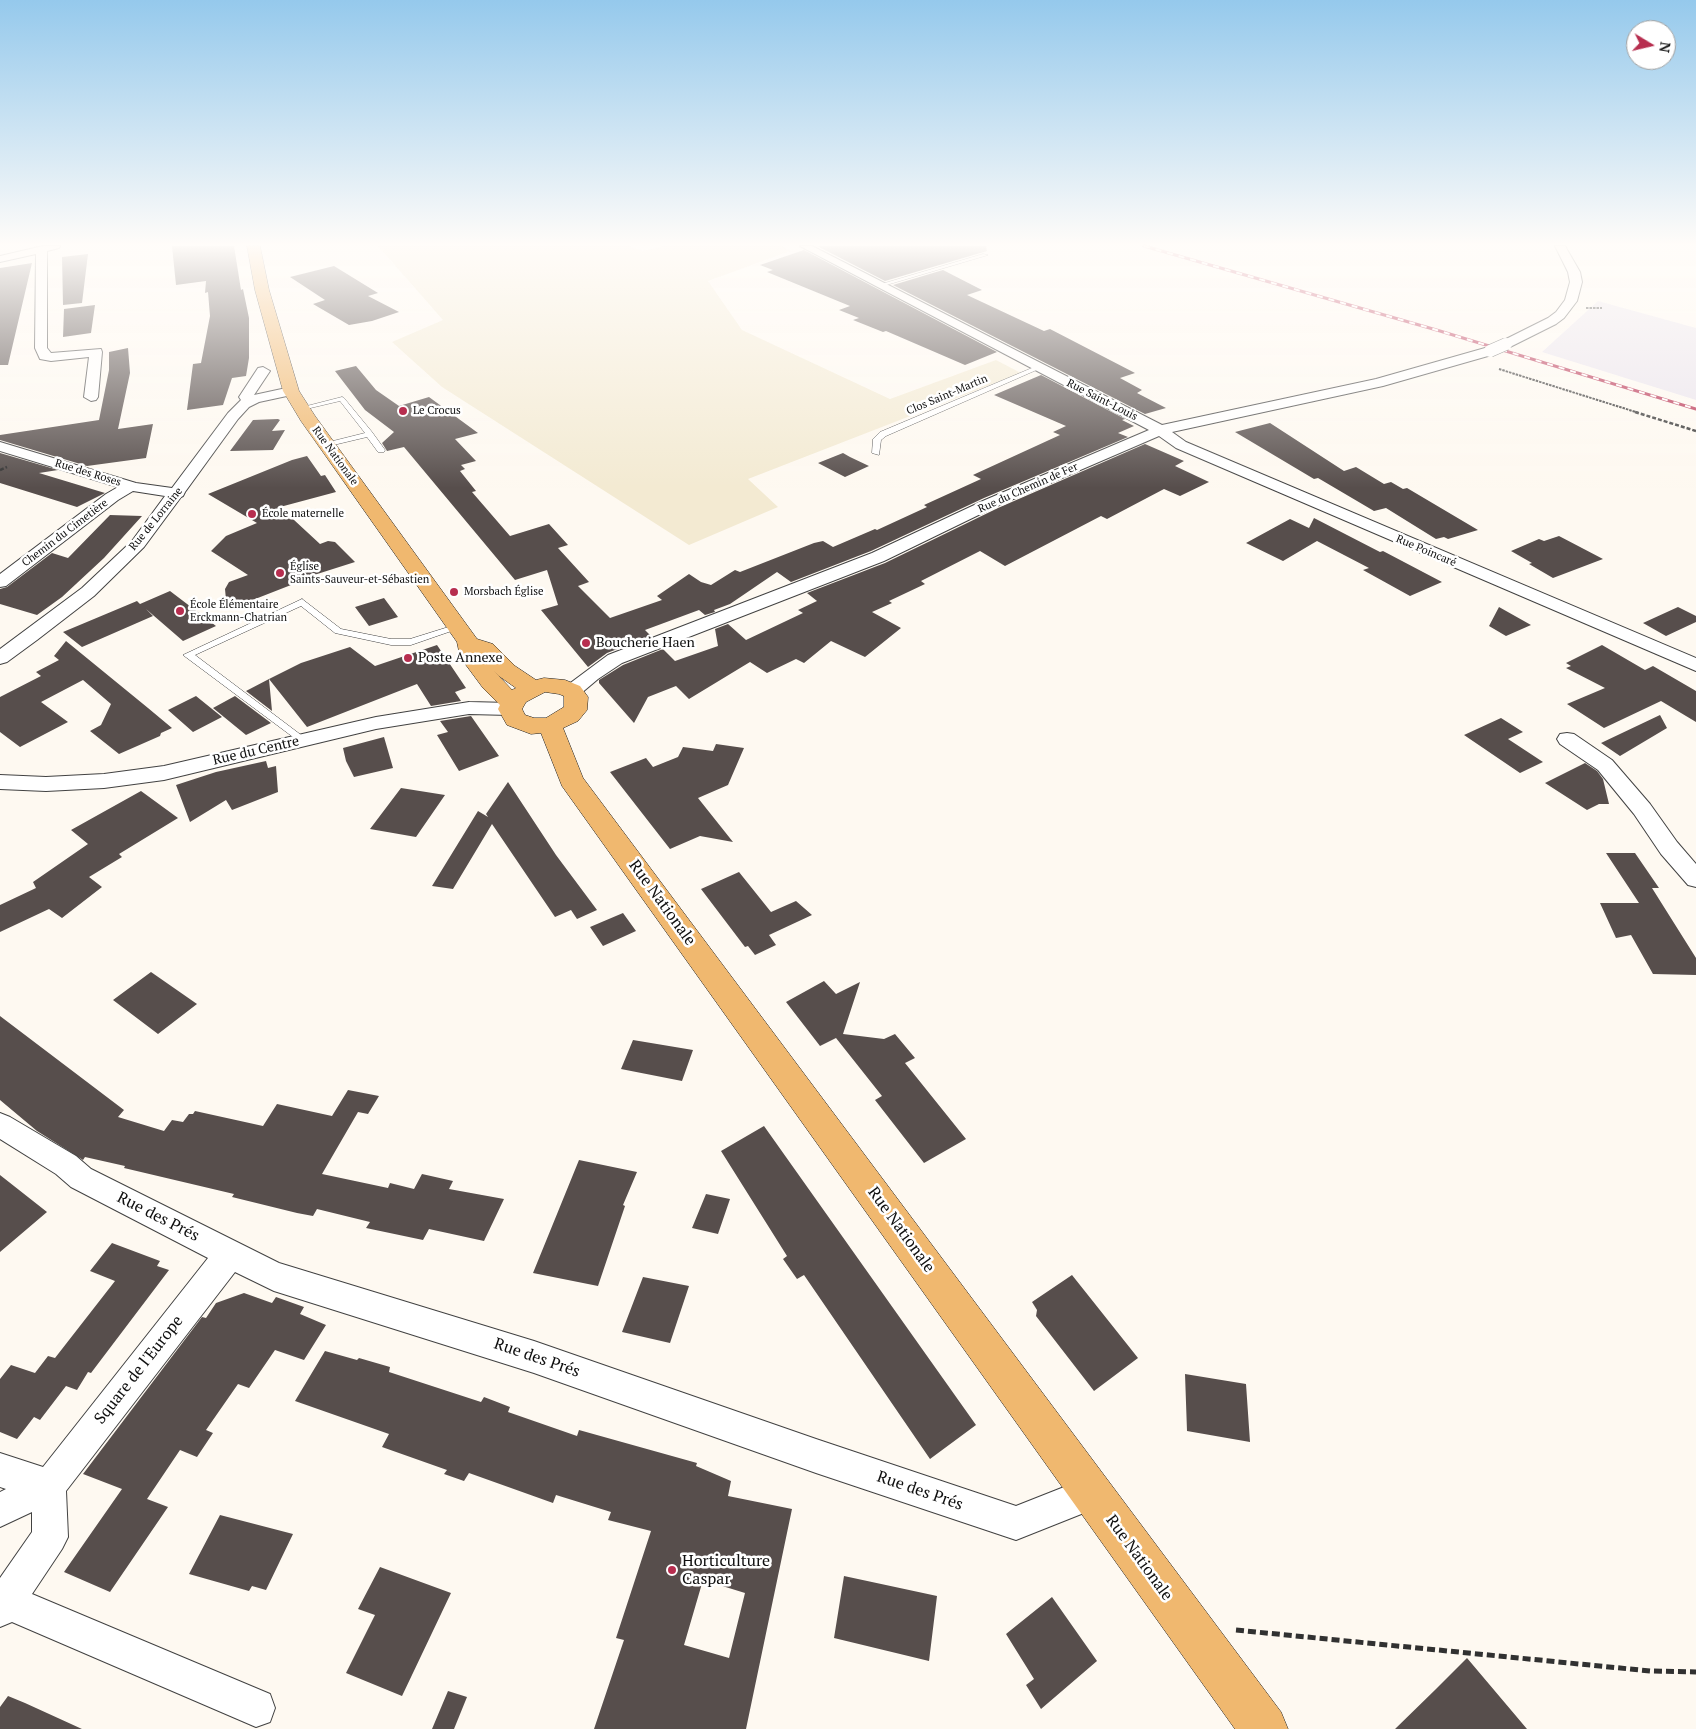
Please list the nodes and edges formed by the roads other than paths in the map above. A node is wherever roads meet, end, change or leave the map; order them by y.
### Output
1 (41, 327) edge
2 (273, 327) edge
3 (961, 327) edge
4 (1541, 327) edge
5 (1039, 367) junction
6 (263, 371) dead end
7 (291, 391) junction
8 (91, 397) dead end
9 (250, 402) junction
10 (302, 408) junction
11 (1160, 430) junction
12 (369, 434) junction
13 (328, 445) junction
14 (0, 446) edge
15 (381, 450) dead end
16 (876, 453) dead end
17 (131, 486) junction
18 (178, 493) junction
19 (0, 582) edge
20 (463, 634) junction
21 (0, 658) edge
22 (1696, 665) edge
23 (491, 683) junction
24 (534, 688) junction
25 (572, 691) junction
26 (511, 706) junction
27 (469, 708) junction
28 (550, 725) junction
29 (1567, 739) dead end
30 (301, 740) junction
31 (0, 782) edge
32 (1696, 878) edge
33 (0, 1125) edge
34 (230, 1254) junction
35 (0, 1470) edge
36 (49, 1486) junction
37 (1092, 1493) junction
38 (0, 1510) edge
39 (3, 1605) edge
40 (256, 1708) dead end
41 (1264, 1729) edge

1 - 8 street
2 - 7 main road, Rue Nationale
3 - 5 street, Rue Saint-Louis
4 - 11 street, Rue du Chemin de Fer, bridge
5 - 11 street, Rue Saint-Louis
5 - 16 lane, Clos Saint-Martin
6 - 9 street
7 - 9 street, Rue de Lorraine
7 - 10 main road, Rue Nationale
9 - 18 street, Rue de Lorraine
10 - 12 lane
10 - 13 main road, Rue Nationale
11 - 22 street, Rue Poincaré
11 - 25 street, Rue du Chemin de Fer
12 - 13 lane
12 - 15 lane
13 - 20 main road, Rue Nationale
14 - 17 street, Rue des Roses
17 - 18 street, Rue des Roses
17 - 19 street, Chemin du Cimetière
18 - 21 street, Rue de Lorraine
20 - 23 main road, Rue Nationale
20 - 24 main road, Rue Nationale
20 - 30 lane
23 - 26 main road, Rue Nationale
23 - 27 street
24 - 25 main road
24 - 26 main road
25 - 28 main road
26 - 27 street, Rue du Centre
26 - 28 main road
27 - 30 street, Rue du Centre
28 - 37 main road, Rue Nationale
29 - 32 street
30 - 31 street, Rue du Centre
33 - 34 street, Rue des Prés
34 - 36 street, Square de l'Europe
34 - 37 street, Rue des Prés
35 - 36 street
36 - 38 street, Square de l'Europe
36 - 39 street
37 - 41 main road, Rue Nationale
39 - 40 street

